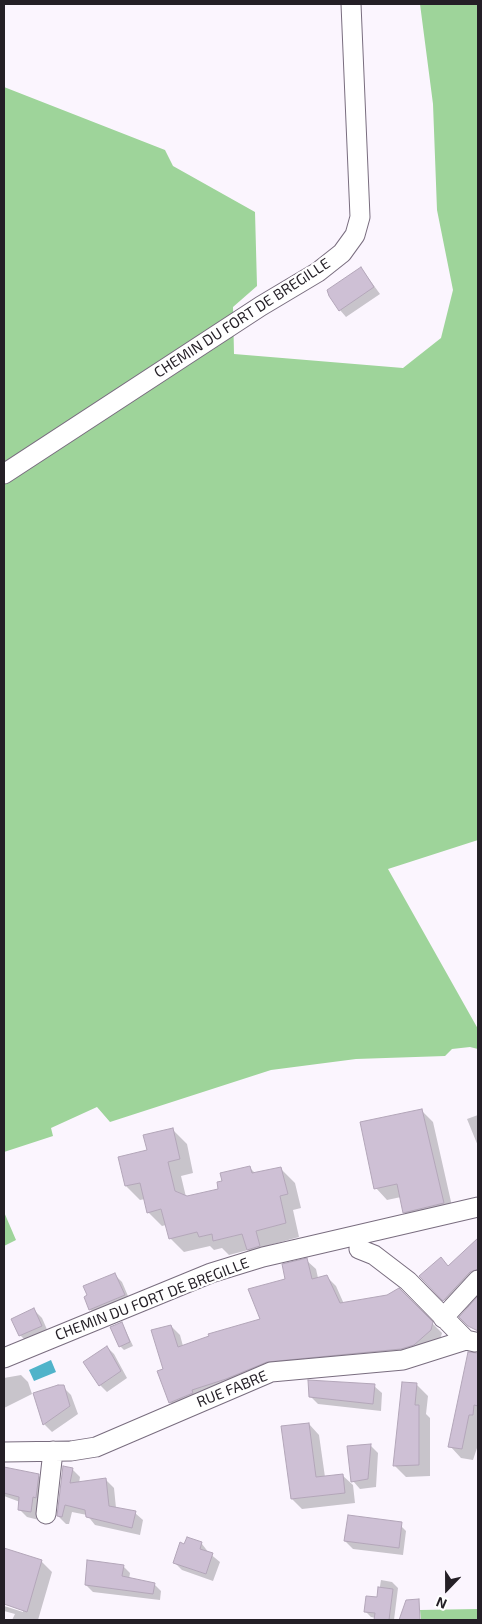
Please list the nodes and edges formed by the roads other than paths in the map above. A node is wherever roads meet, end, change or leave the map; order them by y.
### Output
1 (352, 4) edge
2 (4, 474) edge
3 (478, 1207) edge
4 (358, 1250) dead end
5 (478, 1280) edge
6 (442, 1318) junction
7 (472, 1342) edge
8 (4, 1358) edge
9 (4, 1452) edge
10 (53, 1452) junction
11 (46, 1514) dead end

1 - 2 street, CHEMIN DU FORT DE BREGILLE
3 - 8 street, CHEMIN DU FORT DE BREGILLE
4 - 6 street, RUE FABRE
5 - 6 street
6 - 7 street, RUE FABRE
7 - 10 street, RUE FABRE
9 - 10 street, RUE FABRE
10 - 11 street

